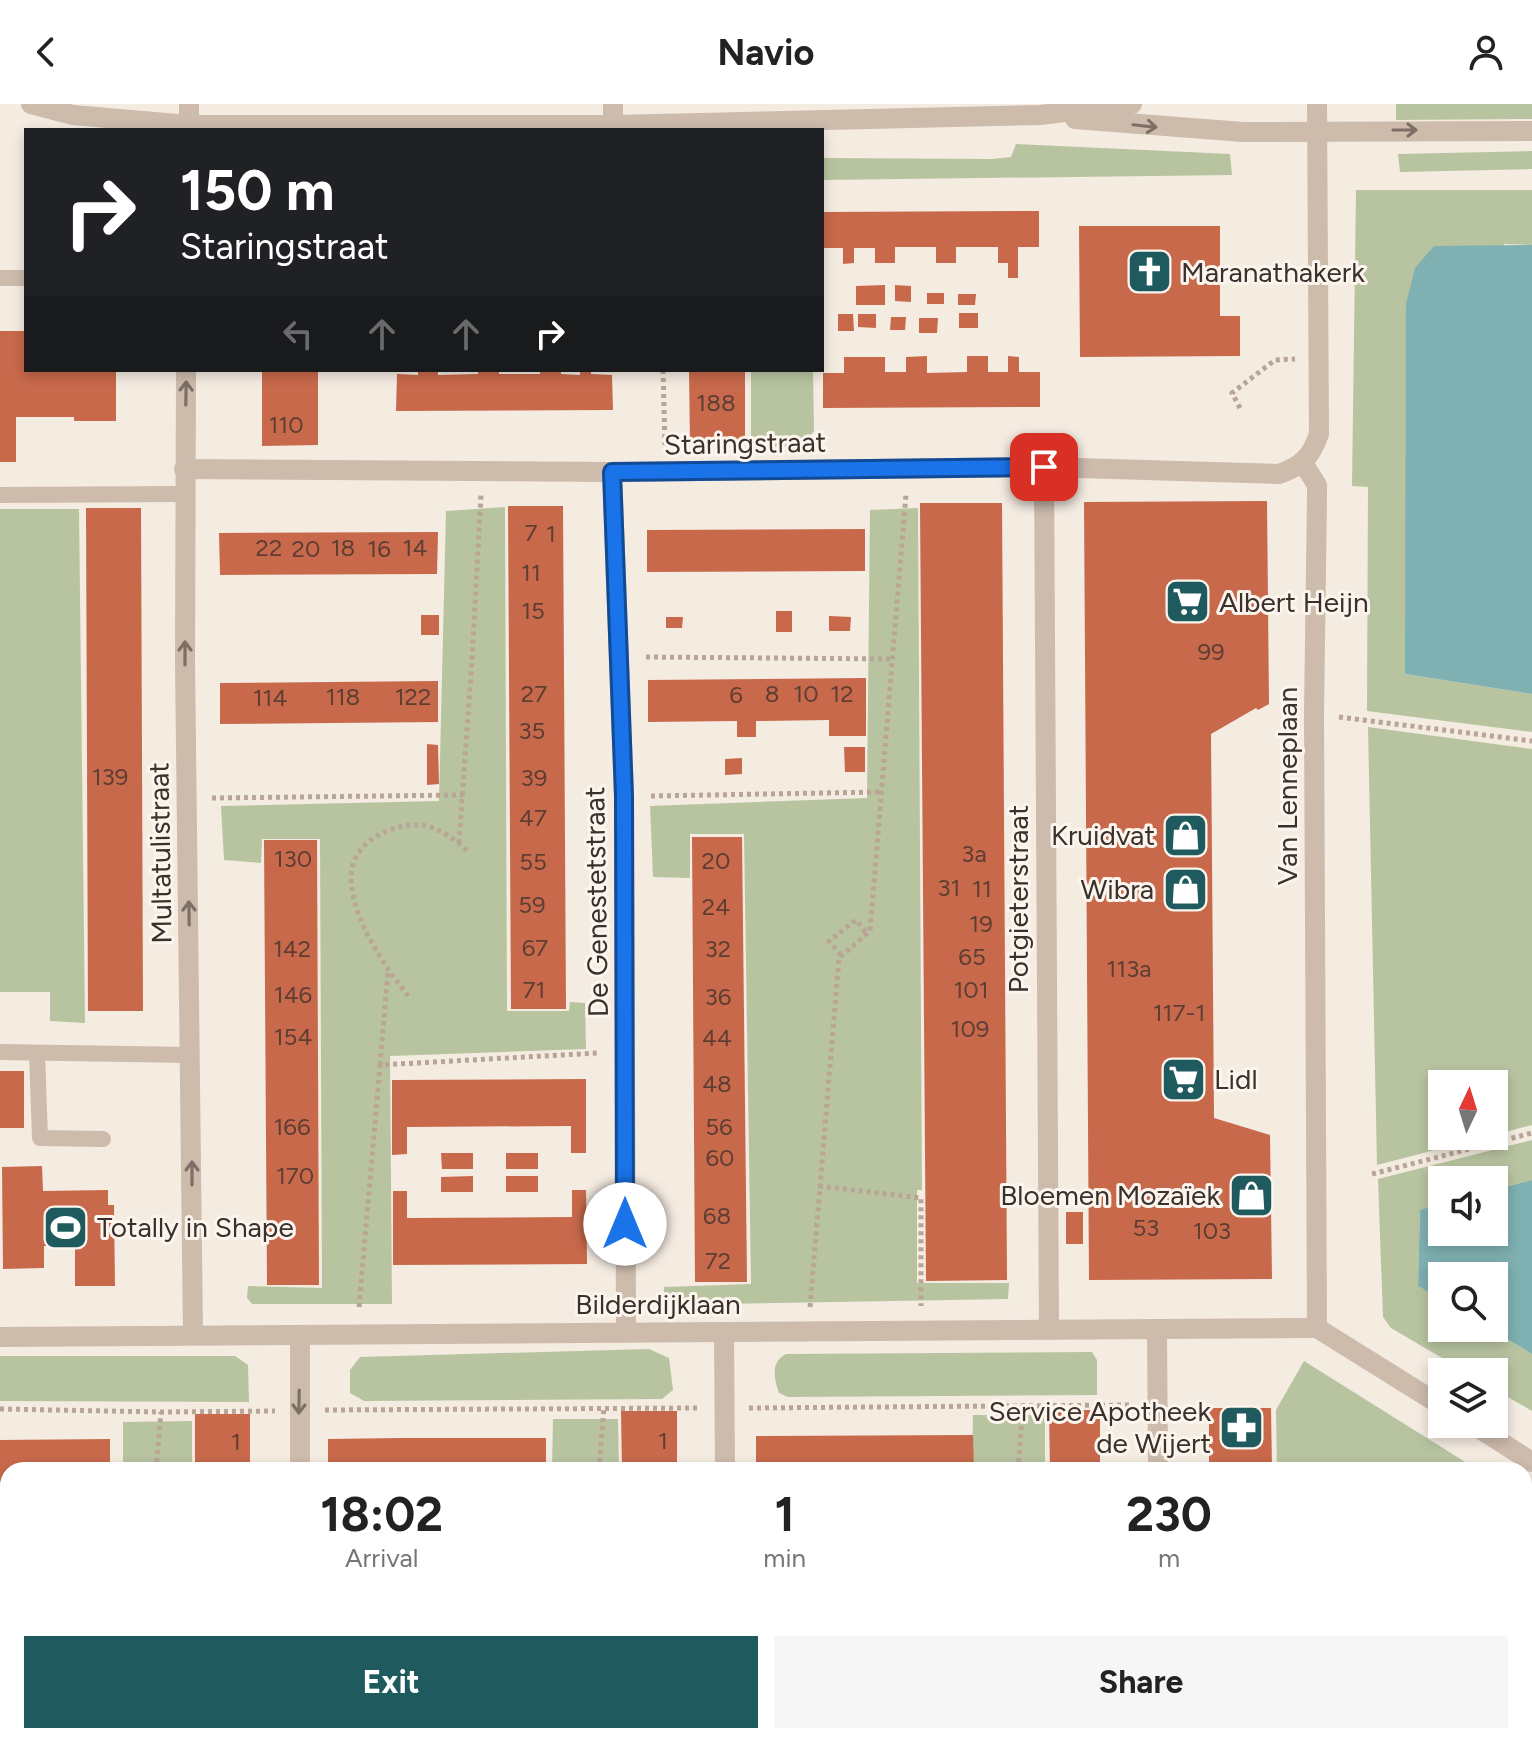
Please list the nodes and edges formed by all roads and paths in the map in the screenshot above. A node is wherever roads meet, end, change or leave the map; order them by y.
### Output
1 (31, 104) edge
2 (613, 104) edge
3 (1132, 104) edge
4 (1317, 104) edge
5 (1040, 110) edge
6 (189, 120) edge
7 (613, 125) junction
8 (1317, 131) junction
9 (1532, 131) edge
10 (0, 278) edge
11 (24, 278) edge
12 (1318, 357) junction
13 (186, 372) edge
14 (663, 372) edge
15 (1240, 408) dead end
16 (1303, 463) junction
17 (1044, 467) junction
18 (184, 469) junction
19 (908, 469) junction
20 (482, 470) junction
21 (665, 471) junction
22 (612, 472) junction
23 (185, 494) junction
24 (0, 495) edge
25 (617, 657) junction
26 (894, 659) junction
27 (1314, 714) junction
28 (1532, 741) edge
29 (881, 792) junction
30 (463, 795) junction
31 (624, 796) junction
32 (187, 798) junction
33 (459, 843) junction
34 (468, 852) dead end
35 (867, 934) junction
36 (841, 955) junction
37 (388, 970) junction
38 (408, 996) dead end
39 (0, 1052) edge
40 (627, 1052) junction
41 (37, 1053) junction
42 (191, 1055) junction
43 (380, 1065) junction
44 (1532, 1133) edge
45 (103, 1139) dead end
46 (1372, 1174) dead end
47 (819, 1186) junction
48 (1317, 1328) junction
49 (1157, 1329) junction
50 (1049, 1330) junction
51 (809, 1331) junction
52 (921, 1331) junction
53 (626, 1332) junction
54 (724, 1332) junction
55 (357, 1334) junction
56 (193, 1335) junction
57 (300, 1335) junction
58 (0, 1337) edge
59 (1428, 1397) edge
60 (1023, 1404) junction
61 (1157, 1405) junction
62 (604, 1407) junction
63 (0, 1409) edge
64 (725, 1409) junction
65 (298, 1411) junction
66 (161, 1412) junction
67 (1494, 1438) edge
68 (157, 1462) edge
69 (300, 1462) edge
70 (600, 1462) edge
71 (725, 1462) edge
72 (1019, 1462) edge
73 (1158, 1462) edge
74 (1532, 1462) edge

1 - 6 street
2 - 7 street
3 - 5 street
4 - 8 street
5 - 7 street
5 -> 8 street
6 - 7 street
8 -> 9 street
8 - 12 street
10 - 11 lane
12 - 15 path
12 - 16 street
18 -> 13 street, Multatulistraat
14 - 21 path
16 - 17 street, Staringstraat
16 - 27 street, Van Lenneplaan
17 - 19 street, Staringstraat
17 - 50 street, Potgieterstraat
18 - 20 street, Staringstraat
18 - 23 street, Multatulistraat
19 - 21 street, Staringstraat
19 - 26 path
20 - 22 street, Staringstraat
20 - 30 path
21 - 22 street, Staringstraat
22 - 25 street, De Genestetstraat
23 - 24 lane
32 -> 23 street, Multatulistraat
25 - 26 path
25 - 31 street, De Genestetstraat
26 - 29 path
27 - 28 path
27 - 48 street, Van Lenneplaan
29 - 31 path
29 - 35 path
30 - 32 path
30 - 33 path
31 - 40 street, De Genestetstraat
42 -> 32 street, Multatulistraat
33 - 34 path
33 - 37 path
35 - 36 path
35 - 36 path
36 - 47 path
37 - 38 path
37 - 43 path
39 - 41 lane
40 - 43 path
40 - 53 street, De Genestetstraat
41 - 42 lane
41 - 45 lane
56 -> 42 street, Multatulistraat
43 - 55 path
44 - 46 path
47 - 51 path
47 - 52 path
48 - 49 street, Bilderdijklaan
48 - 59 street
49 - 50 street, Bilderdijklaan
49 - 61 street
50 - 52 street, Bilderdijklaan
51 - 52 street, Bilderdijklaan
51 - 54 street, Bilderdijklaan
53 - 54 street, Bilderdijklaan
53 - 55 street, Bilderdijklaan
54 - 64 street
55 - 57 street, Bilderdijklaan
56 - 57 street, Bilderdijklaan
56 - 58 street, Bilderdijklaan
57 -> 65 street
60 - 61 path
60 - 64 path
60 - 72 path
61 - 73 street
62 - 64 path
62 - 65 path
62 - 70 path
63 - 66 path
64 - 71 street
65 - 66 path
65 - 69 street
66 - 68 path
67 - 74 street

